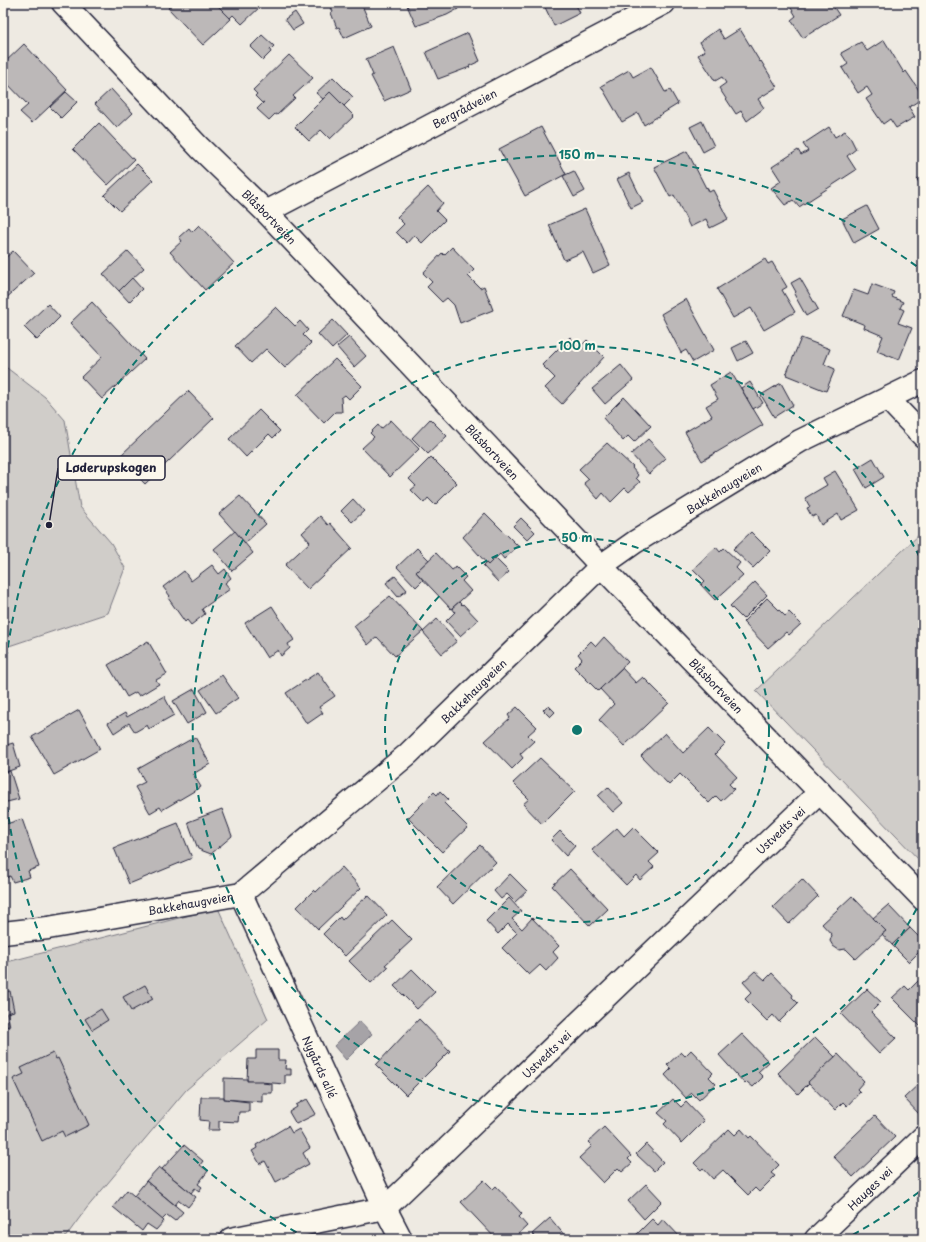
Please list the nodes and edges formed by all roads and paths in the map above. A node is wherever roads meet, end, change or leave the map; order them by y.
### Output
1 (63, 3) edge
2 (664, 3) edge
3 (266, 212) junction
4 (923, 381) edge
5 (888, 399) junction
6 (923, 436) edge
7 (601, 566) junction
8 (820, 792) junction
9 (241, 894) junction
10 (923, 899) edge
11 (3, 933) edge
12 (923, 1137) edge
13 (385, 1208) junction
14 (231, 1239) edge
15 (401, 1239) edge
16 (816, 1239) edge

1 - 3 street, Blåsbortveien
2 - 3 street, Bergrådveien
3 - 7 street, Blåsbortveien
4 - 5 street, Bakkehaugveien
5 - 6 street
5 - 7 street, Bakkehaugveien
7 - 8 street, Blåsbortveien
7 - 9 street, Bakkehaugveien
8 - 10 street, Blåsbortveien
8 - 13 street, Ustvedts vei
9 - 11 street, Bakkehaugveien
9 - 13 street, Nygårds allé
12 - 16 street, Hauges vei
13 - 14 street
13 - 15 street, Nygårds allé

